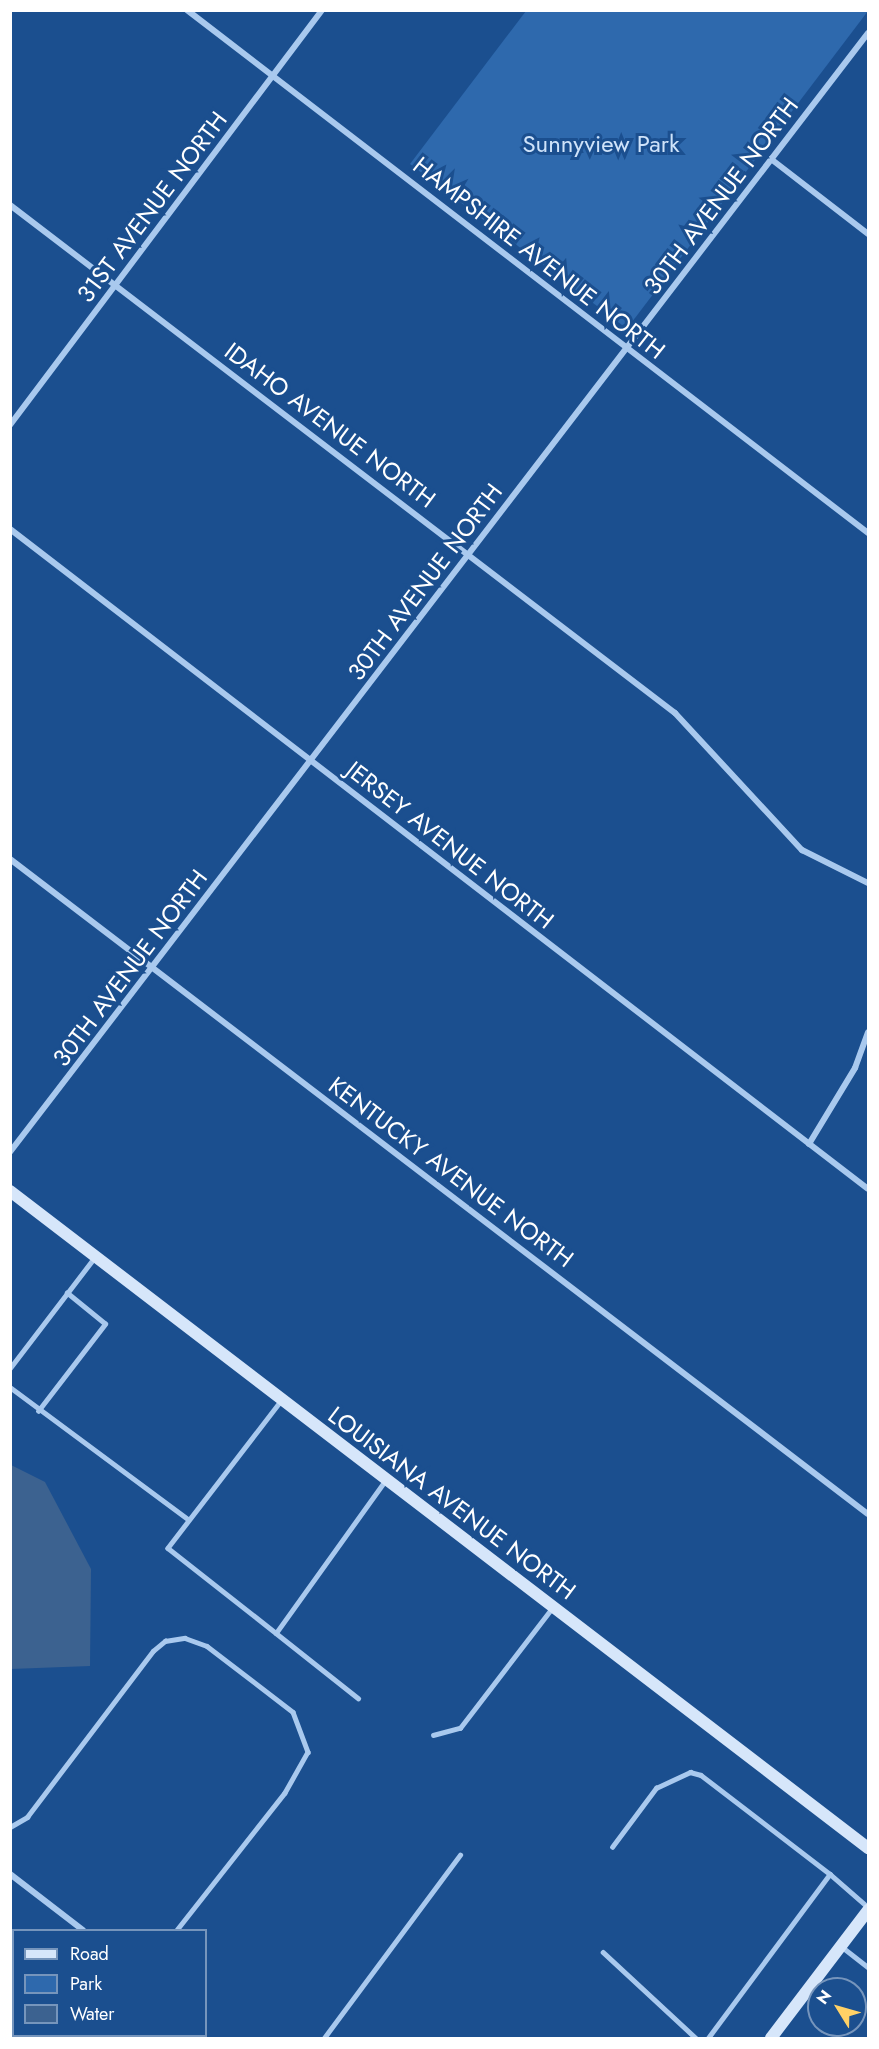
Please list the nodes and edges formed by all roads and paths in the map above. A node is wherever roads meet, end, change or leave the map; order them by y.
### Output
1 (187, 10) edge
2 (322, 10) edge
3 (868, 33) edge
4 (272, 76) junction
5 (771, 159) junction
6 (10, 205) edge
7 (868, 234) edge
8 (116, 285) junction
9 (627, 348) junction
10 (10, 425) edge
11 (10, 529) edge
12 (868, 533) edge
13 (469, 553) junction
14 (311, 761) junction
15 (10, 859) edge
16 (868, 883) edge
17 (153, 967) junction
18 (868, 1032) edge
19 (809, 1144) junction
20 (10, 1152) edge
21 (868, 1189) edge
22 (10, 1191) edge
23 (95, 1256) junction
24 (68, 1293) junction
25 (10, 1368) edge
26 (10, 1388) edge
27 (282, 1399) junction
28 (38, 1411) junction
29 (387, 1479) junction
30 (868, 1514) edge
31 (188, 1519) junction
32 (553, 1607) junction
33 (276, 1633) junction
34 (358, 1698) dead end
35 (433, 1735) dead end
36 (10, 1827) edge
37 (612, 1847) dead end
38 (868, 1848) edge
39 (460, 1855) dead end
40 (10, 1874) edge
41 (830, 1874) junction
42 (868, 1908) edge
43 (82, 1929) edge
44 (178, 1929) edge
45 (841, 1946) junction
46 (603, 1952) dead end
47 (868, 1967) edge
48 (324, 2038) edge
49 (696, 2038) edge
50 (708, 2038) edge
51 (771, 2038) edge

1 - 4 street, HAMPSHIRE AVENUE NORTH
2 - 4 street, 31ST AVENUE NORTH
3 - 5 street, 30TH AVENUE NORTH
4 - 8 street, 31ST AVENUE NORTH
4 - 9 street, HAMPSHIRE AVENUE NORTH
5 - 7 street
5 - 9 street, 30TH AVENUE NORTH
6 - 8 street, IDAHO AVENUE NORTH
8 - 10 street, 31ST AVENUE NORTH
8 - 13 street, IDAHO AVENUE NORTH
9 - 12 street, HAMPSHIRE AVENUE NORTH
9 - 13 street, 30TH AVENUE NORTH
11 - 14 street, JERSEY AVENUE NORTH
13 - 14 street, 30TH AVENUE NORTH
13 - 16 street, IDAHO AVENUE NORTH
14 - 17 street, 30TH AVENUE NORTH
14 - 19 street, JERSEY AVENUE NORTH
15 - 17 street, KENTUCKY AVENUE NORTH
17 - 20 street, 30TH AVENUE NORTH
17 - 30 street, KENTUCKY AVENUE NORTH
18 - 19 street
19 - 21 street, JERSEY AVENUE NORTH
22 - 23 street, LOUISIANA AVENUE NORTH
23 - 24 lane
23 - 27 street, LOUISIANA AVENUE NORTH
24 - 25 lane
24 - 28 lane
26 - 28 lane
27 - 29 street, LOUISIANA AVENUE NORTH
27 - 31 lane
28 - 31 lane
29 - 32 street, LOUISIANA AVENUE NORTH
29 - 33 lane
31 - 33 lane
32 - 35 lane
32 - 38 street, LOUISIANA AVENUE NORTH
33 - 34 lane
36 - 44 lane
37 - 41 lane
39 - 48 lane
40 - 43 street
41 - 42 lane
41 - 50 lane
42 - 45 street
45 - 47 lane
45 - 51 street
46 - 49 lane

